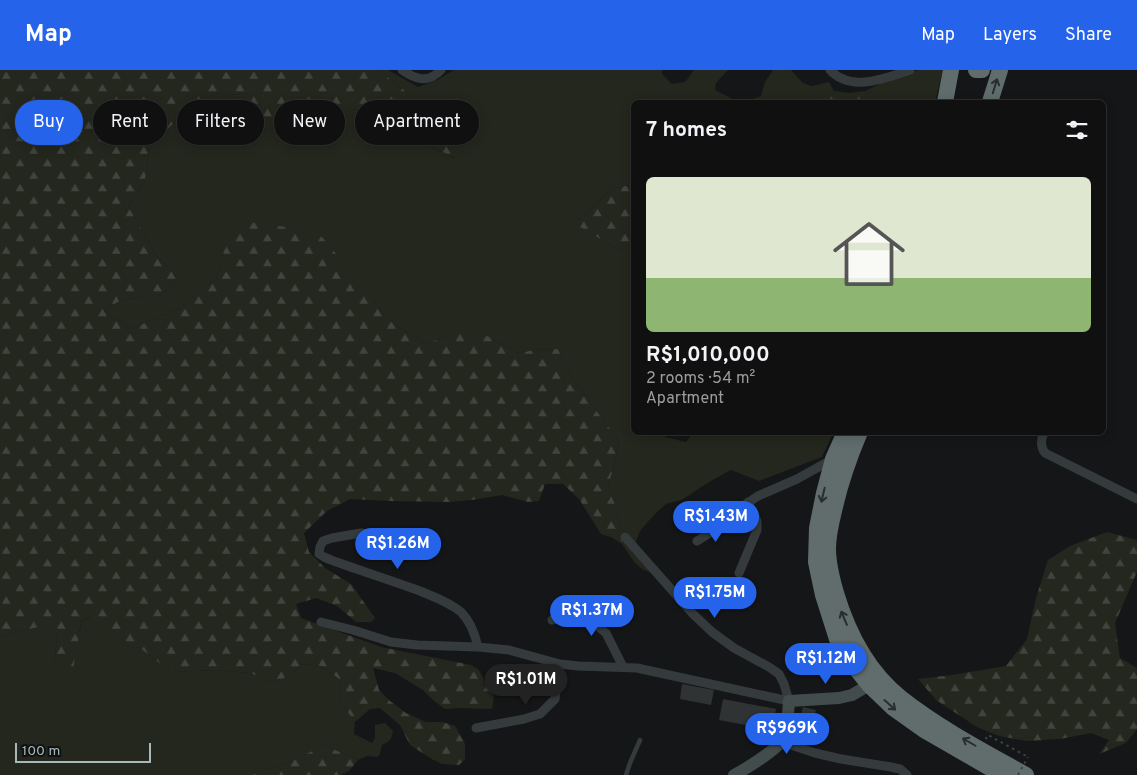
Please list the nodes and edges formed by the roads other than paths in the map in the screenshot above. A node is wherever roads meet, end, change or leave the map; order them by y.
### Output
1 (402, 70) edge
2 (441, 70) edge
3 (830, 70) edge
4 (910, 70) edge
5 (951, 70) edge
6 (976, 70) edge
7 (982, 70) edge
8 (1000, 70) edge
9 (945, 100) edge
10 (991, 100) edge
11 (844, 435) edge
12 (859, 435) edge
13 (1043, 435) edge
14 (833, 459) junction
15 (1137, 499) edge
16 (748, 502) junction
17 (625, 537) dead end
18 (397, 539) dead end
19 (697, 541) dead end
20 (739, 573) dead end
21 (552, 620) dead end
22 (320, 622) dead end
23 (478, 647) junction
24 (560, 664) junction
25 (623, 667) junction
26 (869, 685) junction
27 (789, 701) junction
28 (476, 728) dead end
29 (640, 740) dead end
30 (782, 742) junction
31 (736, 774) edge
32 (626, 775) edge
33 (907, 775) edge
34 (1002, 775) edge
35 (1026, 775) edge

1 - 2 street
3 - 4 street
5 - 9 highway
6 - 7 highway
10 -> 8 highway
11 - 14 highway
35 -> 12 highway
13 - 15 street
14 - 16 street
14 -> 26 highway
16 - 19 street
16 - 20 street
17 - 27 street
18 - 23 street
21 - 25 street
22 - 23 street
23 - 24 street
24 - 25 street
24 - 28 street
25 - 27 street
26 - 27 street
26 -> 34 highway
27 - 30 street
29 - 32 lane
30 - 31 street
30 - 33 street

